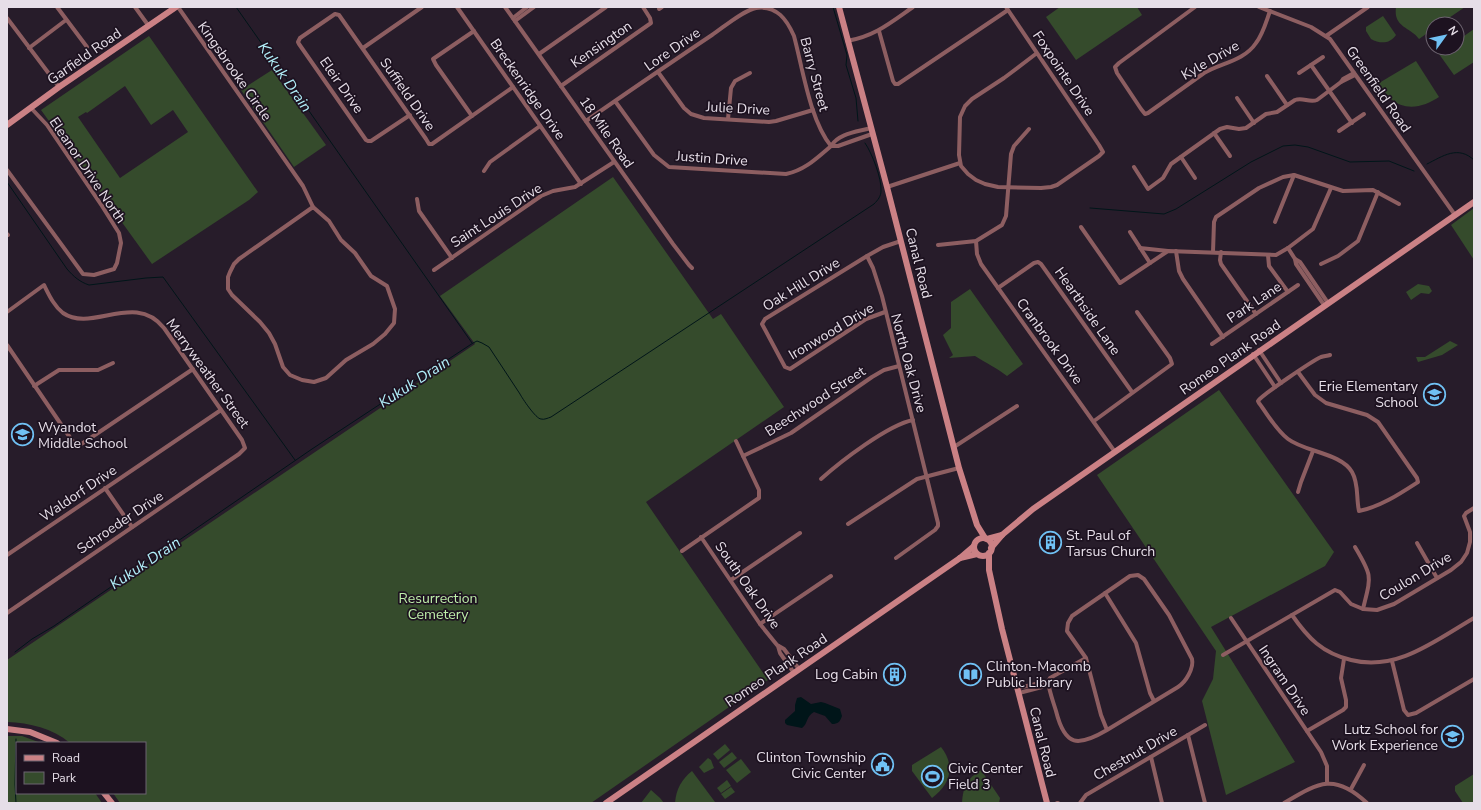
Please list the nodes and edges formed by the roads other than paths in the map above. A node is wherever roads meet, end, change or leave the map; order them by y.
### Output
1 (57, 7) edge
2 (135, 7) edge
3 (177, 7) edge
4 (422, 7) edge
5 (457, 7) edge
6 (505, 7) edge
7 (527, 7) edge
8 (534, 7) edge
9 (606, 7) edge
10 (643, 7) edge
11 (838, 7) edge
12 (913, 7) edge
13 (1195, 7) edge
14 (1259, 7) edge
15 (1368, 7) edge
16 (1007, 8) edge
17 (775, 9) edge
18 (1270, 11) junction
19 (7, 18) edge
20 (514, 19) junction
21 (66, 20) junction
22 (148, 25) junction
23 (474, 31) junction
24 (879, 31) junction
25 (1326, 36) junction
26 (847, 41) junction
27 (298, 42) joint
28 (87, 47) dead end
29 (29, 48) junction
30 (363, 48) junction
31 (1037, 53) junction
32 (538, 54) junction
33 (1323, 57) dead end
34 (1311, 65) junction
35 (658, 72) junction
36 (750, 73) dead end
37 (1299, 73) dead end
38 (1354, 74) junction
39 (1267, 76) dead end
40 (561, 86) junction
41 (59, 87) junction
42 (513, 87) junction
43 (1329, 91) junction
44 (1237, 98) dead end
45 (615, 101) junction
46 (1287, 105) junction
47 (31, 108) junction
48 (813, 110) junction
49 (1364, 114) dead end
50 (410, 115) junction
51 (472, 116) junction
52 (728, 119) junction
53 (586, 121) junction
54 (8, 123) edge
55 (1254, 123) junction
56 (1352, 123) junction
57 (540, 126) junction
58 (1029, 129) dead end
59 (859, 131) junction
60 (872, 131) junction
61 (1339, 131) dead end
62 (1214, 133) junction
63 (861, 137) junction
64 (831, 146) junction
65 (1230, 156) dead end
66 (1181, 157) junction
67 (614, 162) junction
68 (960, 164) junction
69 (1134, 167) dead end
70 (7, 170) edge
71 (484, 171) dead end
72 (1294, 175) junction
73 (1195, 178) dead end
74 (581, 184) junction
75 (887, 187) junction
76 (1008, 188) junction
77 (1331, 188) junction
78 (1378, 192) junction
79 (417, 199) dead end
80 (1474, 202) edge
81 (1399, 204) dead end
82 (313, 207) junction
83 (1454, 215) junction
84 (1275, 222) dead end
85 (1081, 227) dead end
86 (1130, 232) dead end
87 (901, 241) junction
88 (976, 241) junction
89 (938, 245) dead end
90 (1140, 248) junction
91 (1288, 248) junction
92 (1168, 251) junction
93 (1176, 251) junction
94 (1213, 252) junction
95 (1221, 252) junction
96 (1268, 255) junction
97 (867, 256) junction
98 (452, 258) junction
99 (1150, 263) junction
100 (1321, 264) dead end
101 (692, 268) dead end
102 (434, 270) dead end
103 (1298, 285) dead end
104 (998, 288) junction
105 (1288, 292) junction
106 (1326, 304) junction
107 (7, 312) edge
108 (885, 312) junction
109 (1137, 312) dead end
110 (1256, 314) junction
111 (1223, 337) junction
112 (1212, 344) dead end
113 (7, 345) edge
114 (1259, 350) junction
115 (1253, 354) junction
116 (1330, 355) dead end
117 (113, 363) dead end
118 (899, 366) junction
119 (193, 369) junction
120 (788, 369) joint
121 (1298, 372) junction
122 (1281, 383) junction
123 (34, 386) junction
124 (1276, 387) junction
125 (1132, 392) junction
126 (1017, 406) dead end
127 (221, 410) junction
128 (913, 420) junction
129 (1094, 421) junction
130 (736, 441) dead end
131 (954, 447) junction
132 (245, 448) joint
133 (1313, 451) junction
134 (1115, 452) junction
135 (743, 456) junction
136 (959, 468) junction
137 (927, 476) junction
138 (821, 479) dead end
139 (105, 488) junction
140 (1298, 492) dead end
141 (1474, 508) edge
142 (848, 524) dead end
143 (977, 524) junction
144 (132, 527) junction
145 (800, 533) dead end
146 (1002, 535) junction
147 (701, 537) junction
148 (986, 539) junction
149 (977, 540) junction
150 (1417, 543) dead end
151 (974, 546) junction
152 (1355, 547) dead end
153 (682, 551) dead end
154 (990, 551) junction
155 (7, 555) edge
156 (979, 555) junction
157 (896, 558) dead end
158 (960, 558) junction
159 (989, 570) junction
160 (831, 576) dead end
161 (1437, 578) junction
162 (731, 580) junction
163 (1105, 593) junction
164 (1363, 609) junction
165 (7, 612) edge
166 (1292, 615) junction
167 (1231, 618) dead end
168 (1474, 618) edge
169 (760, 624) junction
170 (1246, 641) junction
171 (1223, 655) dead end
172 (1086, 658) junction
173 (1344, 659) junction
174 (1392, 661) junction
175 (796, 671) junction
176 (1474, 679) edge
177 (1048, 684) junction
178 (1018, 691) junction
179 (1154, 701) junction
180 (1204, 725) dead end
181 (7, 729) edge
182 (1107, 730) junction
183 (1307, 731) junction
184 (1188, 735) junction
185 (55, 742) edge
186 (1151, 757) junction
187 (1364, 765) dead end
188 (1327, 783) junction
189 (1351, 789) junction
190 (105, 794) edge
191 (112, 803) edge
192 (606, 803) edge
193 (1047, 803) edge
194 (1080, 803) edge
195 (1162, 803) edge
196 (1205, 803) edge
197 (1284, 803) edge
198 (1367, 803) edge

1 - 21 street
2 - 22 street
3 - 22 street, Garfield Road
3 - 82 street, Kingsbrooke Circle
4 - 30 street
5 - 23 street, Breckenridge Drive
6 - 20 street, 18 Mile Road
7 - 20 street
8 - 20 street
9 - 32 street
10 - 40 street, Kensington
11 - 26 street, Canal Road
12 - 24 street
13 - 18 street, Kyle Drive
14 - 18 street, Greenfield Road
15 - 25 street
16 - 24 street
16 - 31 street, Foxpointe Drive
17 - 35 street, Lore Drive
17 - 48 street, Barry Street
18 - 25 street, Greenfield Road
19 - 29 street
20 - 32 street, 18 Mile Road
21 - 28 street
21 - 29 street
22 - 41 street, Garfield Road
23 - 42 street, Breckenridge Drive
23 - 51 street
24 - 26 street
25 - 38 street, Greenfield Road
26 - 60 street, Canal Road
27 - 30 street, Suffield Drive
27 - 50 street, Eleir Drive
29 - 41 street
30 - 50 street, Suffield Drive
31 - 68 street
31 - 76 street, Foxpointe Drive
32 - 40 street, 18 Mile Road
33 - 34 street
34 - 37 street
34 - 43 street
35 - 45 street, Lore Drive
35 - 52 street, Julie Drive
36 - 52 street
38 - 43 street
38 - 83 street, Greenfield Road
39 - 46 street
40 - 53 street, 18 Mile Road
41 - 47 street, Garfield Road
42 - 51 street, Suffield Drive
42 - 57 street, Breckenridge Drive
43 - 46 street
43 - 56 street
44 - 55 street
45 - 53 street, Lore Drive
45 - 64 street, Justin Drive
46 - 55 street
47 - 54 street, Garfield Road
47 - 70 street, Eleanor Drive North
48 - 52 street, Julie Drive
48 - 64 street, Barry Street
49 - 56 street
50 - 51 street, Suffield Drive
53 - 67 street, 18 Mile Road
55 - 62 street
56 - 61 street
57 - 71 street
57 - 74 street, Breckenridge Drive
58 - 76 street
59 - 60 street, Justin Drive
59 - 63 street
59 - 64 street, Justin Drive
60 - 63 street, Justin Drive
60 - 75 street, Canal Road
62 - 65 street
62 - 66 street
63 - 64 street, Justin Drive
66 - 69 street
66 - 73 street
67 - 74 street, Saint Louis Drive
67 - 101 street, 18 Mile Road
68 - 75 street
68 - 76 street
72 - 77 street
72 - 84 street
72 - 94 street
74 - 98 street, Saint Louis Drive
75 - 87 street, Canal Road
76 - 88 street
77 - 78 street
77 - 91 street
78 - 81 street
78 - 100 street
79 - 98 street
80 - 83 street, Romeo Plank Road
82 - 82 street
83 - 106 street, Romeo Plank Road
85 - 99 street
86 - 90 street
87 - 97 street, Oak Hill Drive
87 - 131 street, Canal Road
88 - 89 street
88 - 104 street, Cranbrook Drive
90 - 92 street
90 - 99 street
91 - 96 street
91 - 106 street
92 - 93 street
92 - 99 street
93 - 94 street
93 - 111 street, Park Lane
94 - 95 street
95 - 96 street
95 - 110 street
96 - 105 street
97 - 108 street, North Oak Drive
97 - 120 street, Oak Hill Drive
98 - 102 street, Saint Louis Drive
103 - 105 street, Park Lane
104 - 125 street, Hearthside Lane
104 - 129 street, Cranbrook Drive
105 - 110 street, Park Lane
106 - 114 street, Romeo Plank Road
107 - 119 street, Merryweather Street
108 - 118 street, North Oak Drive
108 - 120 street, Ironwood Drive
109 - 125 street
110 - 111 street, Park Lane
111 - 112 street, Park Lane
113 - 123 street
114 - 115 street, Romeo Plank Road
114 - 122 street
115 - 124 street
115 - 134 street, Romeo Plank Road
116 - 121 street
117 - 123 street
118 - 128 street, North Oak Drive
118 - 135 street, Beechwood Street
119 - 123 street
119 - 127 street, Merryweather Street
121 - 122 street
121 - 133 street
122 - 124 street
124 - 133 street
125 - 129 street
126 - 131 street
127 - 132 street, Merryweather Street
127 - 139 street, Waldorf Drive
128 - 137 street, North Oak Drive
128 - 138 street
129 - 134 street, Cranbrook Drive
130 - 135 street
131 - 136 street, Canal Road
132 - 144 street, Schroeder Drive
133 - 140 street
134 - 146 street, Romeo Plank Road
135 - 147 street
136 - 137 street
136 - 143 street, Canal Road
137 - 142 street
137 - 157 street, North Oak Drive
139 - 144 street
139 - 155 street, Waldorf Drive
141 - 161 street, Coulon Drive
143 - 148 street, Canal Road
143 - 149 street, Canal Road
144 - 165 street, Schroeder Drive
145 - 162 street
146 - 148 street, Romeo Plank Road
146 - 154 street, Romeo Plank Road
147 - 153 street
147 - 162 street, South Oak Drive
148 - 149 street
148 - 154 street
149 - 151 street
150 - 161 street
151 - 156 street
151 - 158 street, Romeo Plank Road
152 - 164 street
154 - 156 street
154 - 159 street, Canal Road
156 - 158 street, Romeo Plank Road
156 - 159 street, Canal Road
158 - 175 street, Romeo Plank Road
159 - 178 street, Canal Road
160 - 169 street
161 - 164 street, Coulon Drive
162 - 169 street, South Oak Drive
163 - 172 street
163 - 179 street
163 - 179 street
164 - 166 street
166 - 170 street
166 - 173 street
167 - 170 street, Ingram Drive
168 - 174 street
169 - 175 street, South Oak Drive
170 - 171 street
170 - 183 street, Ingram Drive
172 - 177 street
172 - 182 street
173 - 174 street
173 - 183 street
174 - 176 street
175 - 192 street, Romeo Plank Road
177 - 178 street
177 - 182 street
178 - 193 street, Canal Road
179 - 182 street
180 - 184 street, Chestnut Drive
181 - 185 street
183 - 188 street, Ingram Drive
184 - 186 street, Chestnut Drive
184 - 196 street
186 - 194 street, Chestnut Drive
186 - 195 street
187 - 189 street
188 - 189 street
188 - 197 street
189 - 198 street
190 - 191 street

